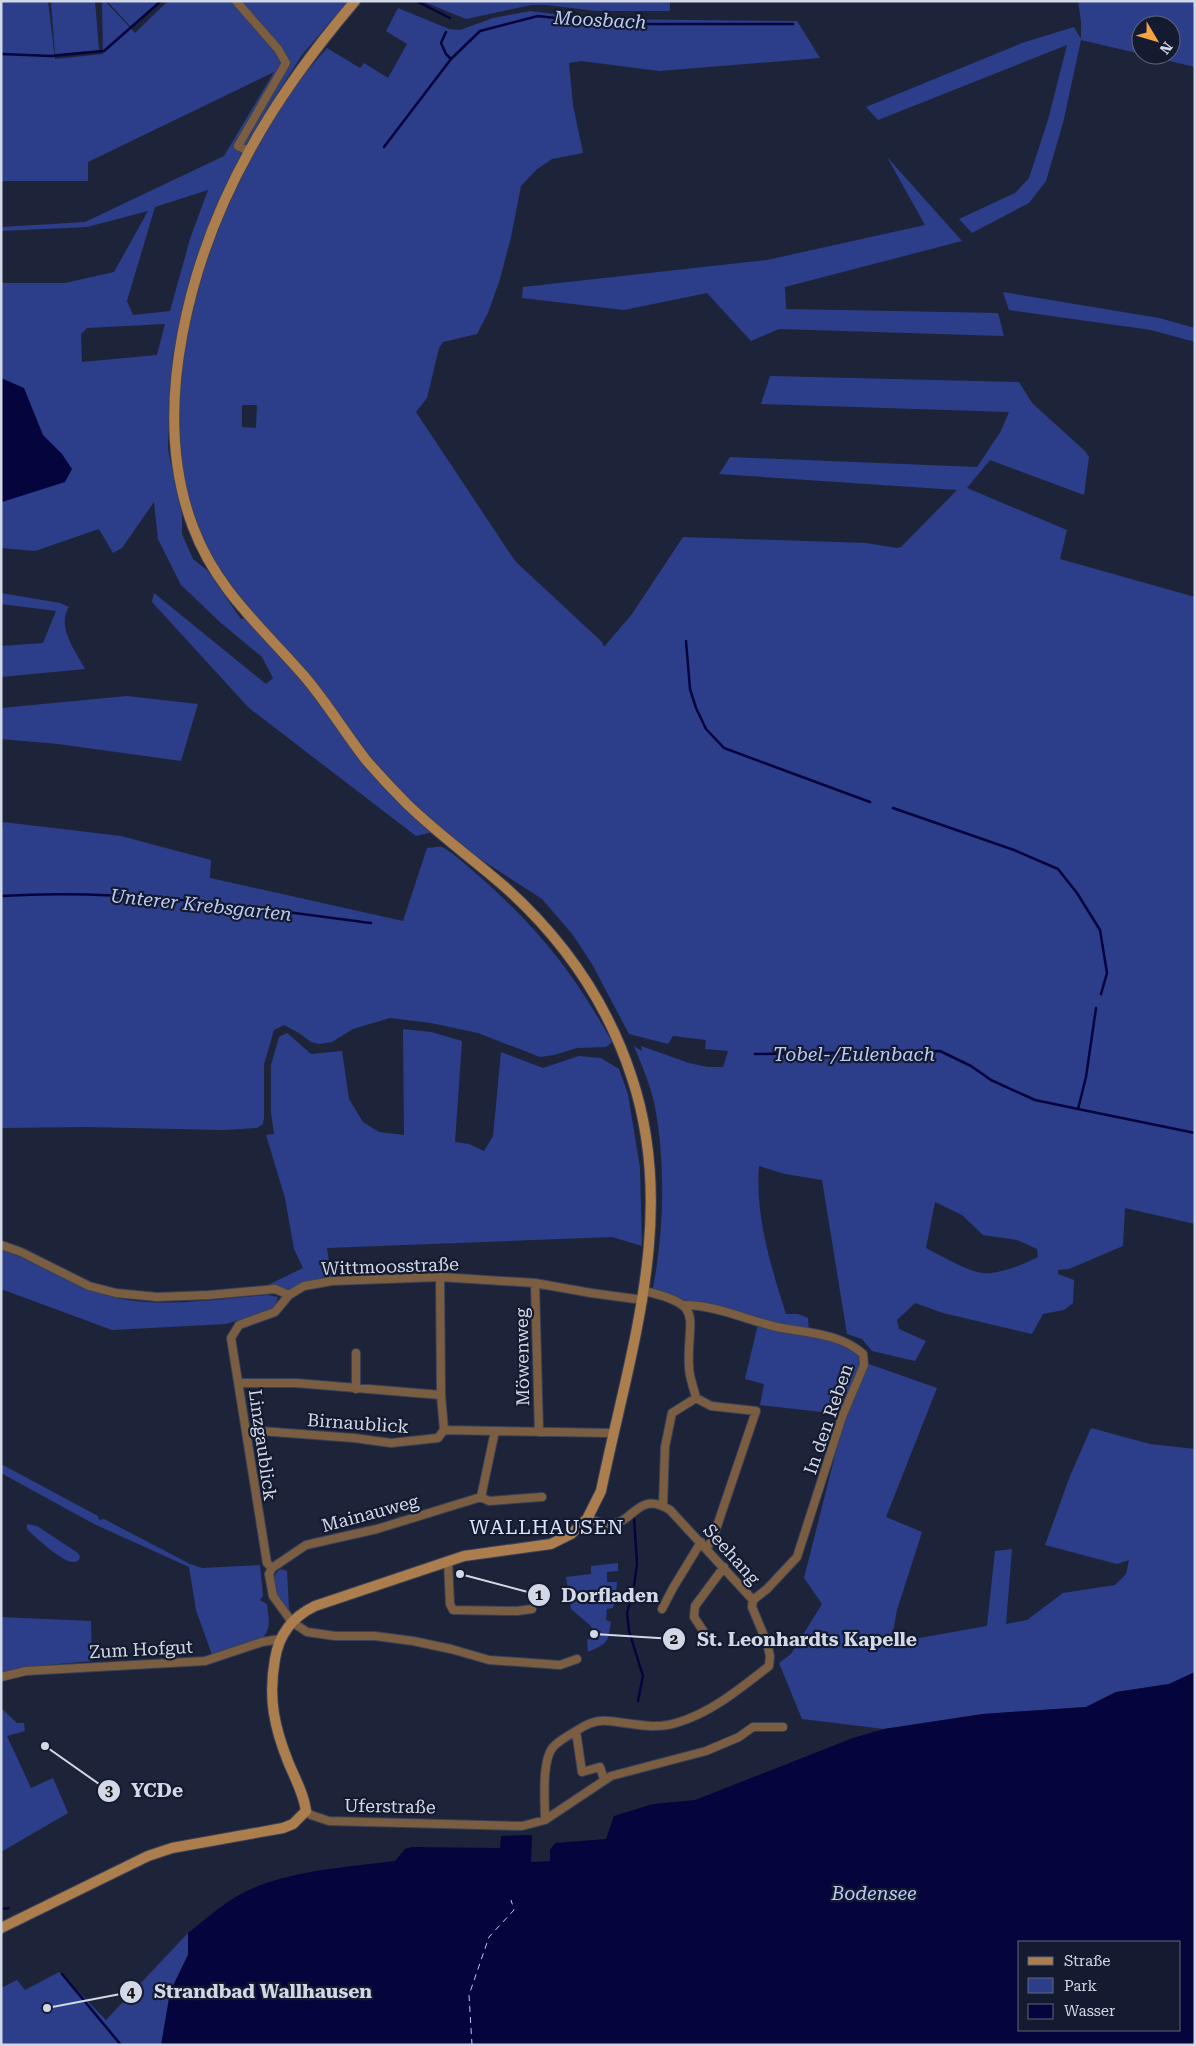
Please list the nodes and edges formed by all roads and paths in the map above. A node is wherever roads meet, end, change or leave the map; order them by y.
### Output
1 (236, 1) edge
2 (355, 1) edge
3 (249, 151) junction
4 (1, 1245) edge
5 (440, 1277) junction
6 (535, 1283) junction
7 (289, 1295) junction
8 (644, 1296) junction
9 (684, 1305) junction
10 (356, 1353) dead end
11 (239, 1383) junction
12 (356, 1389) junction
13 (441, 1395) junction
14 (696, 1398) junction
15 (246, 1430) junction
16 (444, 1430) junction
17 (495, 1431) junction
18 (539, 1432) junction
19 (613, 1433) junction
20 (481, 1497) junction
21 (542, 1497) dead end
22 (662, 1505) junction
23 (587, 1519) junction
24 (704, 1545) junction
25 (448, 1561) junction
26 (724, 1567) junction
27 (272, 1568) junction
28 (753, 1600) junction
29 (532, 1609) dead end
30 (662, 1609) dead end
31 (292, 1622) junction
32 (704, 1632) dead end
33 (280, 1639) junction
34 (577, 1659) dead end
35 (1, 1677) edge
36 (783, 1727) dead end
37 (576, 1731) junction
38 (604, 1779) junction
39 (306, 1811) junction
40 (545, 1820) junction
41 (1, 1928) edge

1 - 3 street
2 - 3 main road
3 - 8 main road
4 - 7 street
5 - 6 street, Wittmoosstraße
5 - 7 street, Wittmoosstraße
5 - 13 street
6 - 8 street, Wittmoosstraße
6 - 18 street, Möwenweg
7 - 11 street, Linzgaublick
8 - 9 street, Wittmoosstraße
8 - 19 main road
9 - 14 street
9 - 28 street, In den Reben
10 - 12 street
11 - 12 street
11 - 15 street, Linzgaublick
12 - 13 street
13 - 16 street
14 - 22 street
14 - 24 street
15 - 16 street, Birnaublick
15 - 27 street, Linzgaublick
16 - 17 street, Birnaublick
17 - 18 street, Birnaublick
17 - 20 street
18 - 19 street, Birnaublick
19 - 23 main road
20 - 21 street, Mainauweg
20 - 27 street, Mainauweg
22 - 23 street
22 - 24 street, Seehang
23 - 25 main road
24 - 26 street, Seehang
24 - 30 street
25 - 29 street
25 - 31 main road
26 - 28 street, Seehang
26 - 32 street
27 - 31 street, Linzgaublick
28 - 37 street, Seehang
31 - 33 main road
31 - 34 street
33 - 35 street, Zum Hofgut
33 - 39 main road
36 - 38 street, Uferstraße
37 - 38 street
37 - 40 street, Seehang
38 - 40 street, Uferstraße
39 - 40 street, Uferstraße
39 - 41 main road

